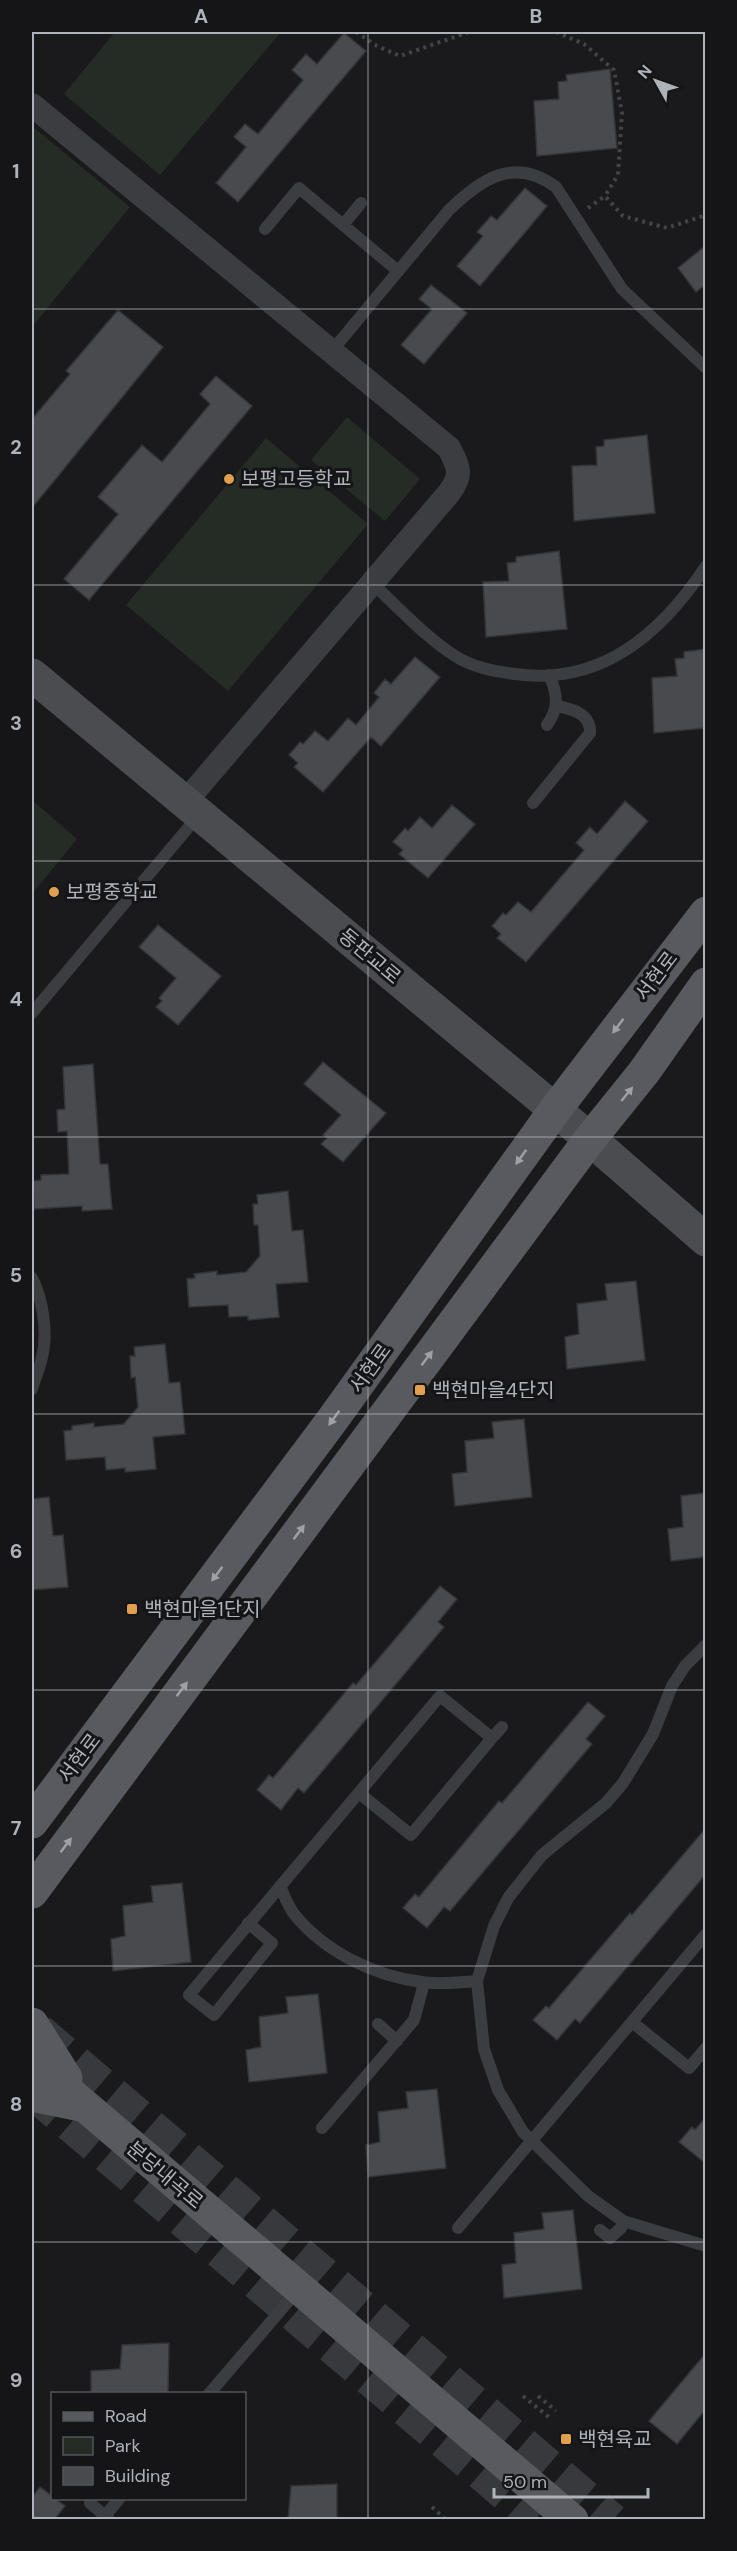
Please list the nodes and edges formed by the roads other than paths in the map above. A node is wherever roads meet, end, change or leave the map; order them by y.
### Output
1 (32, 105) edge
2 (361, 203) dead end
3 (343, 225) junction
4 (265, 229) dead end
5 (398, 271) junction
6 (331, 352) junction
7 (705, 368) edge
8 (705, 566) edge
9 (372, 583) junction
10 (32, 675) edge
11 (549, 675) junction
12 (557, 706) junction
13 (547, 724) dead end
14 (533, 803) dead end
15 (193, 808) junction
16 (705, 913) edge
17 (705, 984) edge
18 (32, 1013) edge
19 (555, 1110) junction
20 (590, 1139) junction
21 (705, 1240) edge
22 (32, 1278) edge
23 (32, 1389) edge
24 (705, 1645) edge
25 (502, 1727) dead end
26 (492, 1738) junction
27 (359, 1793) junction
28 (32, 1822) edge
29 (280, 1886) junction
30 (32, 1893) edge
31 (248, 1923) junction
32 (705, 1934) edge
33 (477, 1981) junction
34 (424, 1983) junction
35 (632, 2022) junction
36 (32, 2024) edge
37 (378, 2024) dead end
38 (398, 2041) junction
39 (705, 2048) edge
40 (32, 2061) edge
41 (32, 2095) edge
42 (83, 2105) junction
43 (322, 2128) dead end
44 (532, 2142) junction
45 (623, 2222) junction
46 (458, 2228) dead end
47 (600, 2230) dead end
48 (705, 2246) edge
49 (298, 2289) junction
50 (211, 2392) edge
51 (119, 2500) edge
52 (90, 2504) dead end
53 (107, 2518) edge
54 (572, 2520) edge

1 - 6 street
2 - 3 lane
3 - 4 lane
3 - 5 lane
5 - 6 lane
5 - 7 lane
6 - 9 street
8 - 11 lane
9 - 11 lane
9 - 15 street
10 - 15 main road, 동판교로
11 - 12 lane
12 - 13 lane
12 - 14 lane
15 - 18 lane
15 - 19 main road, 동판교로
16 -> 19 main road, 서현로
20 -> 17 main road, 서현로
19 - 20 main road, 동판교로
19 -> 28 main road, 서현로
20 - 21 main road, 동판교로
30 -> 20 main road, 서현로
22 - 23 lane
24 - 33 lane
25 - 26 lane
26 - 27 lane
26 - 27 lane
27 - 29 lane
29 - 31 lane
29 - 34 lane
31 - 31 lane
32 - 35 lane
33 - 34 lane
33 - 44 lane
34 - 38 lane
35 - 39 lane
35 - 44 lane
36 - 42 main road
37 - 38 lane
38 - 43 lane
40 - 42 main road, 분당내곡로
41 - 42 main road
42 - 49 main road, 분당내곡로
44 - 45 lane
44 - 46 lane
45 - 47 lane
45 - 48 lane
49 - 50 lane
49 - 54 main road, 분당내곡로
51 - 53 lane
52 - 53 lane

